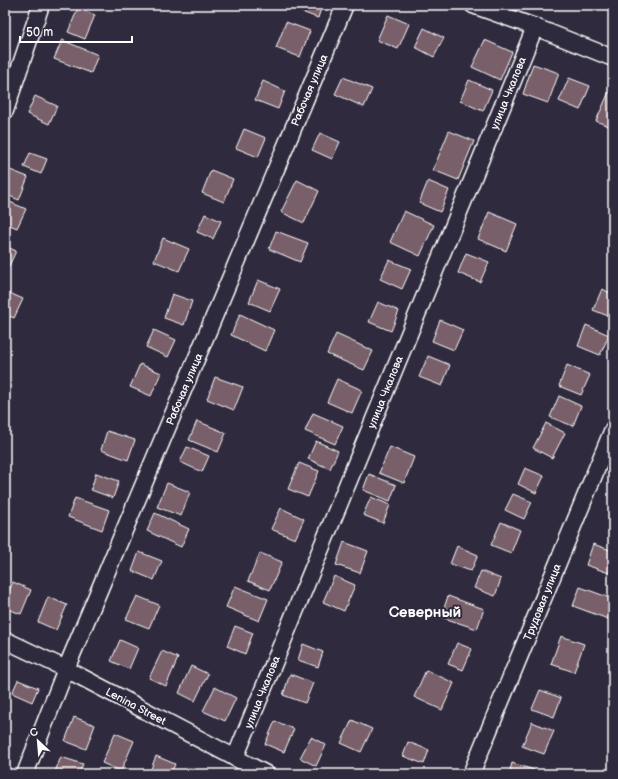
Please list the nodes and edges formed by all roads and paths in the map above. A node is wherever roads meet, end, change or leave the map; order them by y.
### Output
1 (42, 5) edge
2 (345, 5) edge
3 (473, 5) edge
4 (536, 27) junction
5 (613, 58) edge
6 (5, 111) edge
7 (613, 429) edge
8 (5, 640) edge
9 (66, 669) junction
10 (235, 758) junction
11 (24, 774) edge
12 (266, 774) edge
13 (471, 774) edge

1 - 6 street
2 - 9 street, Рабочая улица
3 - 4 street
4 - 5 street
4 - 10 street, улица Чкалова
7 - 13 street, Трудовая улица
8 - 9 street, Lenina Street
9 - 10 street, Lenina Street
9 - 11 street, Рабочая улица
10 - 12 street, Lenina Street

